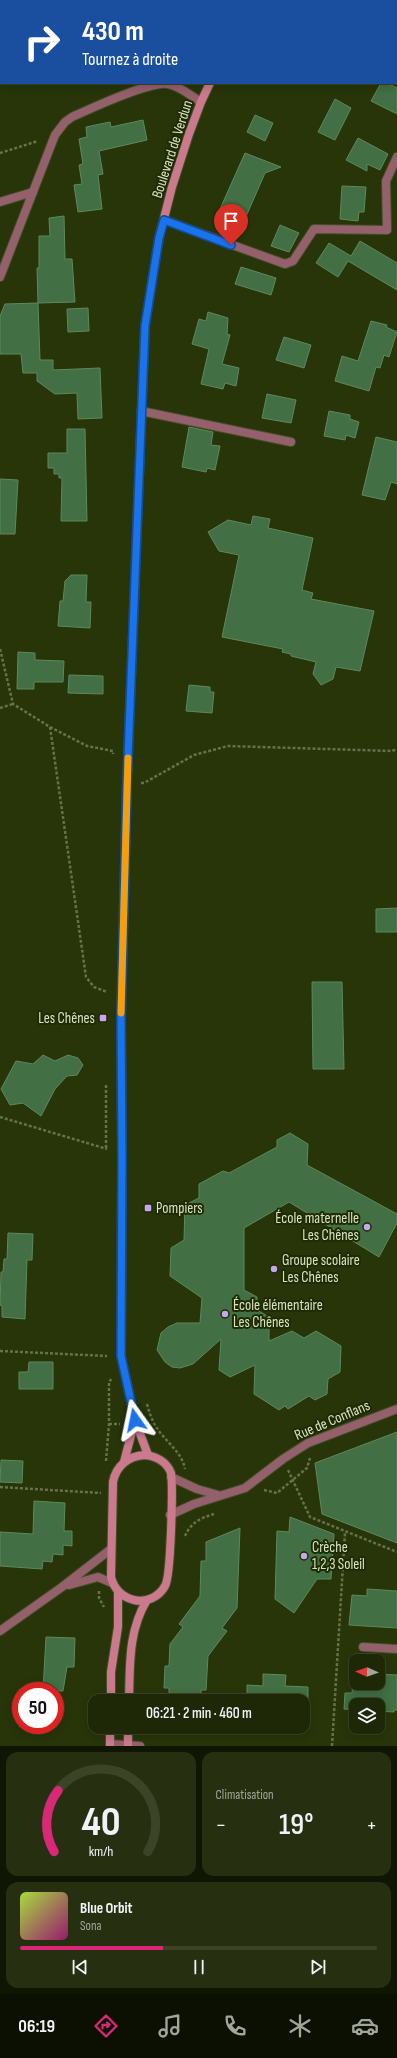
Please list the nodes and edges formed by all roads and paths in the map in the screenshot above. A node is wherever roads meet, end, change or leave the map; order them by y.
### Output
1 (210, 84) edge
2 (201, 102) junction
3 (55, 135) junction
4 (0, 153) edge
5 (397, 157) edge
6 (33, 192) junction
7 (0, 202) edge
8 (164, 220) junction
9 (0, 277) edge
10 (141, 411) junction
11 (291, 442) dead end
12 (0, 649) edge
13 (14, 704) junction
14 (0, 708) edge
15 (50, 727) junction
16 (397, 749) edge
17 (113, 752) dead end
18 (127, 782) junction
19 (107, 992) dead end
20 (0, 1117) edge
21 (122, 1159) junction
22 (0, 1351) edge
23 (121, 1356) junction
24 (146, 1402) dead end
25 (397, 1409) edge
26 (135, 1420) junction
27 (148, 1455) junction
28 (316, 1455) dead end
29 (284, 1459) junction
30 (124, 1462) junction
31 (172, 1477) junction
32 (292, 1480) junction
33 (186, 1484) junction
34 (0, 1488) edge
35 (262, 1490) dead end
36 (113, 1494) junction
37 (218, 1495) junction
38 (186, 1508) junction
39 (221, 1511) dead end
40 (170, 1515) junction
41 (202, 1518) dead end
42 (189, 1526) dead end
43 (345, 1532) junction
44 (111, 1549) junction
45 (397, 1552) edge
46 (112, 1582) junction
47 (62, 1587) junction
48 (118, 1592) junction
49 (147, 1600) junction
50 (0, 1631) edge
51 (363, 1647) dead end
52 (397, 1648) edge
53 (111, 1694) edge
54 (129, 1694) edge
55 (110, 1734) edge
56 (128, 1734) edge
57 (110, 1745) edge
58 (128, 1746) edge
59 (140, 1746) edge
60 (332, 1746) edge

1 - 2 main road, Boulevard de Verdun
2 - 3 street
2 - 8 main road, Boulevard de Verdun
3 - 4 path
3 - 6 street
5 - 8 street
6 - 7 street
6 - 9 street
8 - 10 main road, Boulevard de Verdun
10 - 11 street
10 - 18 main road, Boulevard de Verdun
12 - 13 path
13 - 14 path
13 - 15 path
15 - 17 path
15 - 19 path
16 - 18 path
18 - 21 main road, Boulevard de Verdun
20 - 21 path
21 - 23 main road, Boulevard de Verdun
22 - 23 path
23 - 26 main road, Boulevard de Verdun
24 - 33 path
25 - 29 street, Rue de Conflans
26 - 27 main road, Boulevard de Verdun
26 - 30 main road, Boulevard de Verdun
27 - 30 main road
27 - 31 main road
28 - 32 path
29 - 32 path
29 - 37 street, Rue de Conflans
30 - 36 main road, Boulevard de Verdun
31 - 33 street
31 - 40 main road
32 - 35 path
32 - 43 path
33 - 37 street
34 - 36 path
36 - 44 main road, Boulevard de Verdun
37 - 38 street, Rue de Conflans
38 - 40 street, Rue de Conflans
38 - 42 path
39 - 41 path
40 - 49 main road
43 - 45 path
43 - 60 path
44 - 46 main road, Boulevard de Verdun
44 - 47 street
46 - 47 street
46 - 48 main road
47 - 50 street
48 - 49 main road
48 - 53 main road
49 - 54 main road
51 - 52 street
55 - 57 main road
56 - 58 main road
57 - 58 street
58 - 59 street

